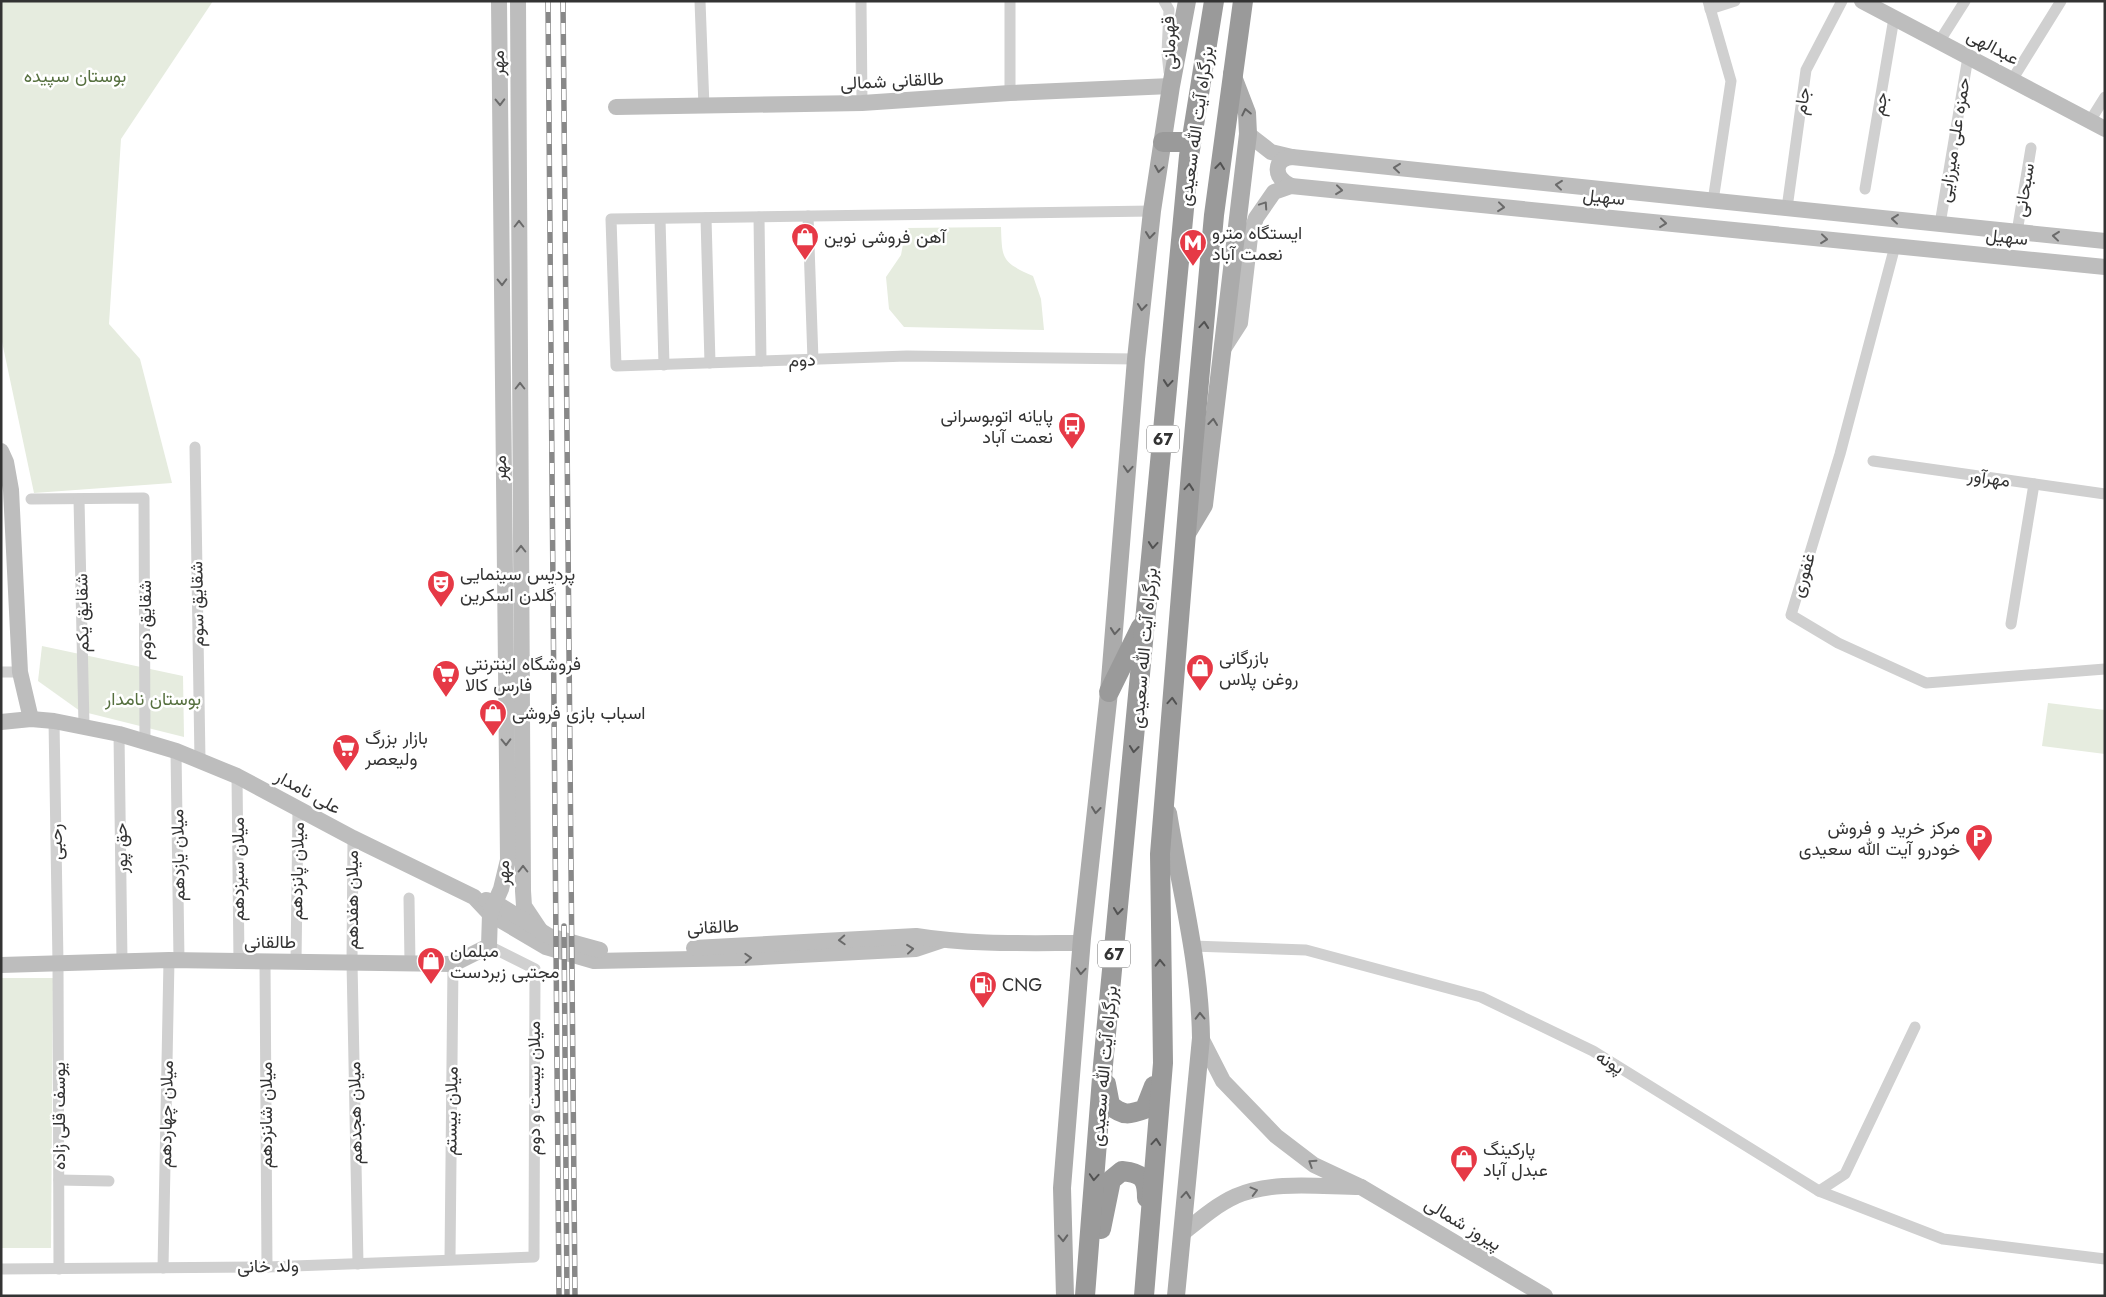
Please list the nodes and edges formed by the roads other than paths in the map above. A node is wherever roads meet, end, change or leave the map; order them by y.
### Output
1 (499, 1) edge
2 (518, 1) edge
3 (700, 1) edge
4 (861, 1) edge
5 (1010, 1) edge
6 (1164, 1) edge
7 (1187, 1) edge
8 (1214, 1) edge
9 (1243, 1) edge
10 (1735, 1) edge
11 (1842, 1) edge
12 (1862, 1) edge
13 (1964, 1) edge
14 (2060, 1) edge
15 (1709, 5) edge
16 (1894, 18) junction
17 (1939, 42) junction
18 (1968, 57) junction
19 (1232, 73) junction
20 (2012, 80) junction
21 (1171, 86) junction
22 (1010, 93) junction
23 (2105, 97) edge
24 (862, 103) junction
25 (704, 107) junction
26 (616, 108) dead end
27 (2090, 121) junction
28 (2105, 129) edge
29 (1248, 134) junction
30 (1163, 142) junction
31 (1191, 142) junction
32 (2031, 148) dead end
33 (1292, 157) junction
34 (1291, 186) junction
35 (1865, 189) dead end
36 (1713, 201) junction
37 (1787, 208) junction
38 (1152, 211) junction
39 (808, 216) junction
40 (759, 217) junction
41 (660, 218) junction
42 (706, 218) junction
43 (1940, 224) junction
44 (2017, 232) junction
45 (2105, 241) edge
46 (1895, 246) junction
47 (519, 255) junction
48 (501, 257) junction
49 (2105, 267) edge
50 (1220, 354) junction
51 (1136, 359) junction
52 (813, 360) junction
53 (761, 361) junction
54 (710, 363) junction
55 (664, 365) junction
56 (195, 447) dead end
57 (1, 451) edge
58 (1873, 461) dead end
59 (2034, 484) junction
60 (2105, 494) edge
61 (32, 499) dead end
62 (79, 499) junction
63 (1185, 536) junction
64 (1147, 614) junction
65 (2011, 624) dead end
66 (513, 639) junction
67 (2105, 668) edge
68 (1, 672) edge
69 (20, 672) junction
70 (1110, 692) junction
71 (31, 719) junction
72 (54, 721) junction
73 (1, 722) edge
74 (84, 726) junction
75 (119, 734) junction
76 (145, 742) junction
77 (176, 751) junction
78 (200, 760) junction
79 (237, 776) junction
80 (1165, 794) junction
81 (298, 809) junction
82 (353, 838) junction
83 (523, 891) junction
84 (474, 897) joint
85 (409, 898) dead end
86 (495, 902) junction
87 (540, 930) junction
88 (943, 940) junction
89 (1082, 943) junction
90 (489, 946) junction
91 (1192, 946) junction
92 (174, 960) junction
93 (122, 961) junction
94 (239, 962) junction
95 (264, 962) junction
96 (296, 962) junction
97 (352, 962) junction
98 (58, 963) junction
99 (410, 963) junction
100 (453, 964) junction
101 (1, 965) edge
102 (1915, 1027) dead end
103 (1201, 1038) junction
104 (1163, 1063) junction
105 (1103, 1064) junction
106 (59, 1180) junction
107 (109, 1181) dead end
108 (1361, 1187) junction
109 (1819, 1191) junction
110 (1183, 1233) junction
111 (534, 1257) joint
112 (450, 1259) junction
113 (2105, 1259) edge
114 (358, 1264) junction
115 (267, 1267) junction
116 (163, 1268) junction
117 (1, 1269) edge
118 (58, 1269) junction
119 (1145, 1287) edge
120 (1065, 1296) edge
121 (1086, 1296) edge
122 (1176, 1296) edge
123 (1545, 1296) edge

1 -> 48 street, مهر
47 -> 2 street, مهر
3 - 25 street
4 - 24 street
5 - 22 street
6 - 21 street, قهرمانی
7 - 21 main road
8 - 31 highway, بزرگراه آیت الله سعیدی / 67
9 - 19 highway, بزرگراه آیت الله سعیدی / 67
10 - 15 street
11 - 37 street, جام
12 - 16 street, عبدالهی
13 - 17 street
14 - 20 street
15 - 36 street
16 - 17 street, عبدالهی
16 - 35 street, جم
17 - 18 street, عبدالهی
18 - 20 street, عبدالهی
18 - 43 street, حمزه علی میرزایی
29 -> 19 main road
63 -> 19 highway, بزرگراه آیت الله سعیدی / 67
20 - 27 street, عبدالهی
21 - 22 street, طالقانی شمالی
21 - 30 main road
22 - 24 street, طالقانی شمالی
23 - 27 street
24 - 25 street, طالقانی شمالی
25 - 26 street, طالقانی شمالی
27 - 28 street, عبدالهی
29 - 33 street, سهیل
29 - 50 main road
30 - 31 highway
30 -> 38 main road
31 -> 64 highway, بزرگراه آیت الله سعیدی / 67
32 - 44 street, سبحانی
33 - 34 street
36 -> 33 street, سهیل
34 -> 46 street, سهیل
50 -> 34 street
36 - 37 street, سهیل
43 -> 37 street, سهیل
38 - 39 street
38 -> 51 main road
39 - 40 street
39 - 52 street
40 - 42 street
40 - 53 street
41 - 42 street
41 - 55 street
41 - 55 street, دوم
42 - 54 street
43 - 44 street, سهیل
45 -> 44 street, سهیل
46 - 49 street, سهیل
46 - 67 street, غفوری
47 - 48 street
66 -> 47 street, مهر
48 -> 66 street, مهر
63 -> 50 main road
51 - 52 street, دوم
51 -> 70 main road
52 - 53 street, دوم
53 - 54 street, دوم
54 - 55 street, دوم
56 - 78 street, شقایق سوم
57 - 69 street
58 - 59 street, مهرآور
59 - 60 street, مهرآور
59 - 65 street
61 - 62 street
62 - 74 street, شقایق یکم
62 - 76 street, شقایق دوم
80 -> 63 highway, بزرگراه آیت الله سعیدی / 67
64 - 70 highway
64 -> 105 highway, بزرگراه آیت الله سعیدی / 67
83 -> 66 street, مهر
66 -> 86 street, مهر
68 - 69 street
69 - 71 street
70 -> 89 main road
71 - 72 street, علی نامدار
71 - 73 street, علی نامدار
72 - 74 street, علی نامدار
72 - 98 street, رحبی
74 - 75 street, علی نامدار
75 - 76 street, علی نامدار
75 - 93 street, حق پور
76 - 77 street, علی نامدار
77 - 78 street, علی نامدار
77 - 92 street, میلان یازدهم
78 - 79 street, علی نامدار
79 - 81 street, علی نامدار
79 - 94 street, میلان سیزدهم
80 - 91 main road
104 -> 80 highway, بزرگراه آیت الله سعیدی / 67
81 - 82 street, علی نامدار
81 - 96 street, میلان پانزدهم
82 - 84 street, علی نامدار
82 - 97 street, میلان هفدهم
83 - 86 street
83 - 87 street, مهر
84 - 86 street, طالقانی
85 - 99 street
86 - 87 street, طالقانی
86 -> 88 street, طالقانی
86 - 90 street
88 -> 87 street, طالقانی
88 - 89 street, طالقانی
89 -> 120 main road
90 - 100 street, طالقانی
90 - 111 street, میلان بیست و دوم
103 -> 91 main road
91 - 109 street, پونه
92 - 93 street, طالقانی
92 - 94 street, طالقانی
92 - 116 street, میلان چهاردهم
93 - 98 street, طالقانی
94 - 95 street, طالقانی
95 - 96 street, طالقانی
95 - 115 street, میلان شانزدهم
96 - 97 street, طالقانی
97 - 99 street, طالقانی
97 - 114 street, میلان هجدهم
98 - 101 street, طالقانی
98 - 106 street, یوسف قلی زاده
99 - 100 street, طالقانی
100 - 112 street, میلان بیستم
102 - 109 street
108 -> 103 street, پیروز شمالی
110 -> 103 main road
104 - 105 highway
119 -> 104 highway, بزرگراه آیت الله سعیدی / 67
105 -> 121 highway, بزرگراه آیت الله سعیدی / 67
106 - 107 street
106 - 118 street, یوسف قلی زاده
110 -> 108 street
108 - 123 street, پیروز شمالی
109 - 113 street, پونه
110 - 122 main road
111 - 112 street, ولد خانی
112 - 114 street, ولد خانی
114 - 115 street, ولد خانی
115 - 116 street, ولد خانی
116 - 118 street, ولد خانی
117 - 118 street, ولد خانی
119 - 121 highway

